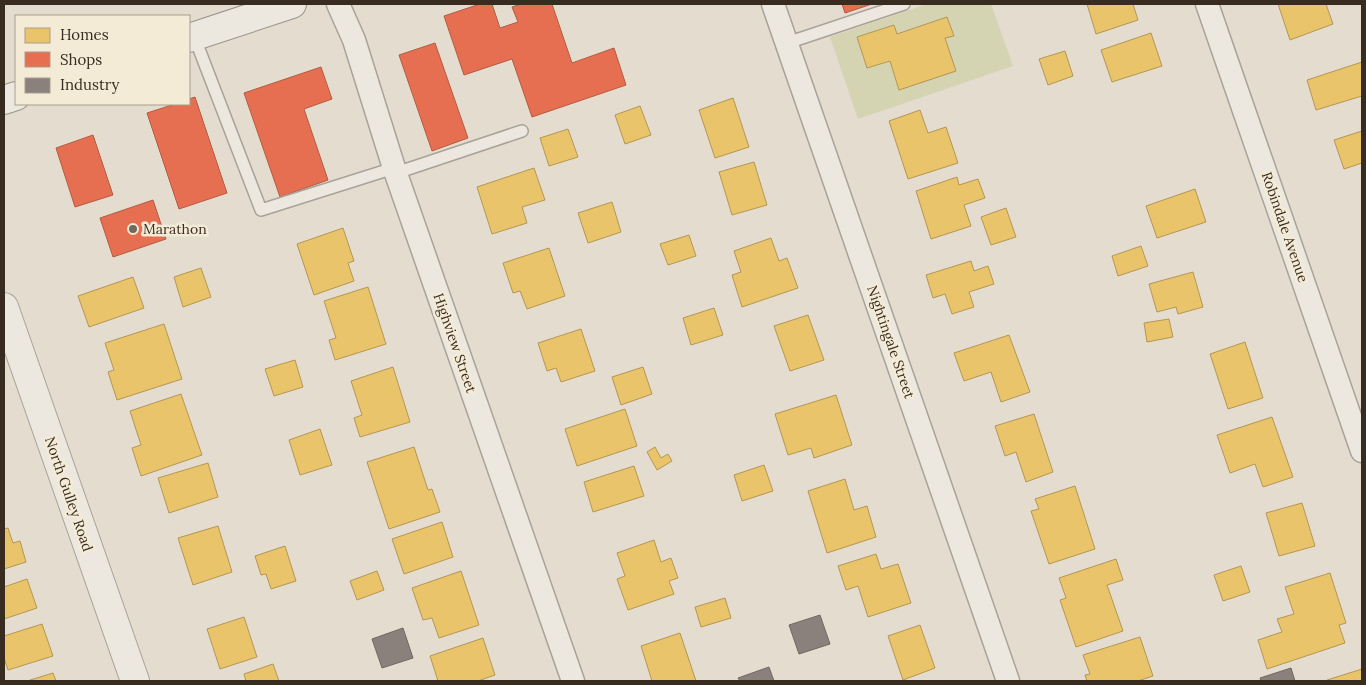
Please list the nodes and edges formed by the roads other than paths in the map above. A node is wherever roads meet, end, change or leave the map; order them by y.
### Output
1 (292, 4) edge
2 (338, 4) edge
3 (773, 4) edge
4 (904, 4) edge
5 (1207, 4) edge
6 (191, 37) edge
7 (787, 43) junction
8 (522, 131) dead end
9 (395, 170) junction
10 (4, 307) edge
11 (1362, 451) edge
12 (135, 681) edge
13 (573, 681) edge
14 (1008, 681) edge

1 - 6 street
2 - 9 street, Highview Street
3 - 7 street, Nightingale Street
4 - 7 lane
5 - 11 street, Robindale Avenue
6 - 9 lane
7 - 14 street, Nightingale Street
8 - 9 lane
9 - 13 street, Highview Street
10 - 12 street, North Gulley Road

